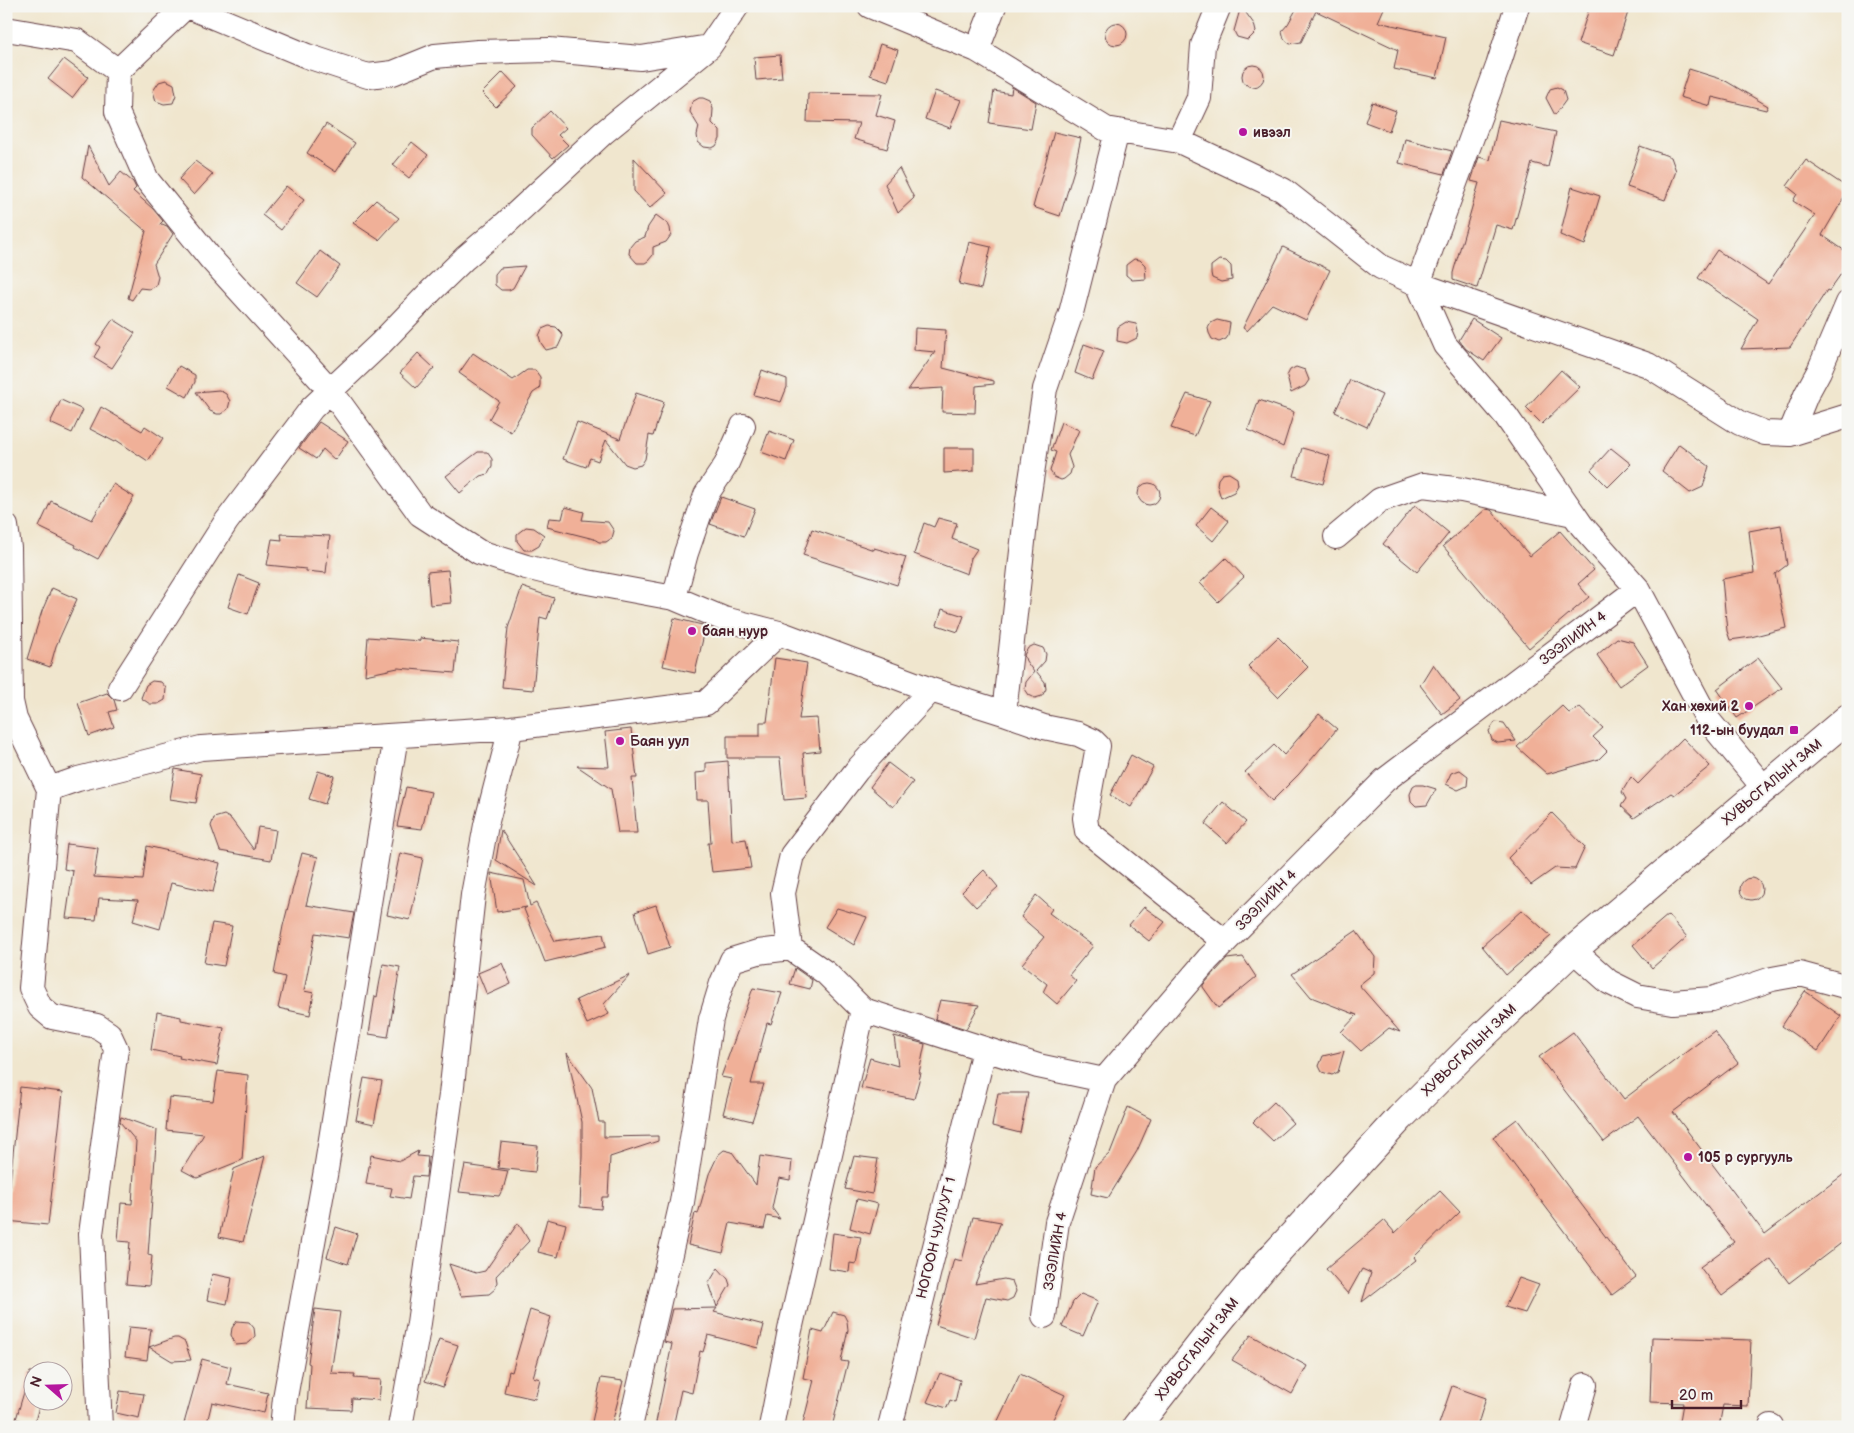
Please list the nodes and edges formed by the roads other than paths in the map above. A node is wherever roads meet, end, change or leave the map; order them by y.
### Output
1 (187, 6) edge
2 (737, 6) edge
3 (870, 6) edge
4 (994, 6) edge
5 (1219, 6) edge
6 (1517, 6) edge
7 (6, 29) edge
8 (709, 47) junction
9 (977, 50) junction
10 (118, 71) junction
11 (1116, 131) junction
12 (1180, 141) junction
13 (1418, 284) junction
14 (1848, 303) edge
15 (331, 391) junction
16 (1848, 416) edge
17 (743, 426) dead end
18 (1790, 434) junction
19 (1573, 514) junction
20 (6, 526) edge
21 (1336, 537) dead end
22 (1638, 589) junction
23 (674, 598) junction
24 (779, 633) junction
25 (120, 688) dead end
26 (931, 690) junction
27 (1004, 713) junction
28 (1848, 718) edge
29 (510, 728) junction
30 (396, 736) junction
31 (1764, 788) junction
32 (49, 789) junction
33 (1225, 942) junction
34 (790, 948) junction
35 (1573, 950) junction
36 (1848, 988) edge
37 (863, 1010) junction
38 (984, 1050) junction
39 (1104, 1080) junction
40 (1044, 1316) dead end
41 (1585, 1385) dead end
42 (100, 1427) edge
43 (282, 1427) edge
44 (400, 1427) edge
45 (630, 1427) edge
46 (771, 1427) edge
47 (890, 1427) edge
48 (1136, 1427) edge
49 (1573, 1427) edge

1 - 8 street
1 - 10 street
2 - 8 street
3 - 9 street
4 - 9 street
5 - 12 street
6 - 13 street
7 - 10 street
8 - 15 street
9 - 11 street
10 - 15 street
11 - 12 street
11 - 27 street
12 - 13 street
13 - 18 street
13 - 19 street
14 - 18 street
15 - 23 street
15 - 25 street
16 - 18 street
17 - 23 street
19 - 21 street
19 - 22 street
20 - 32 street
22 - 31 street
22 - 33 street, ЗЭЭЛИЙН 4
23 - 24 street
24 - 26 street
24 - 29 street
26 - 27 street
26 - 34 street
27 - 33 street
28 - 31 main road, ХУВЬСГАЛЫН ЗАМ
29 - 30 street
29 - 44 street
30 - 32 street
30 - 43 street
31 - 35 main road, ХУВЬСГАЛЫН ЗАМ
32 - 42 street
33 - 39 street, ЗЭЭЛИЙН 4
34 - 37 street
34 - 45 street
35 - 36 street
35 - 48 main road, ХУВЬСГАЛЫН ЗАМ
37 - 38 street
37 - 46 street
38 - 39 street
38 - 47 street, НОГООН ЧУЛУУТ 1
39 - 40 street, ЗЭЭЛИЙН 4
41 - 49 street

